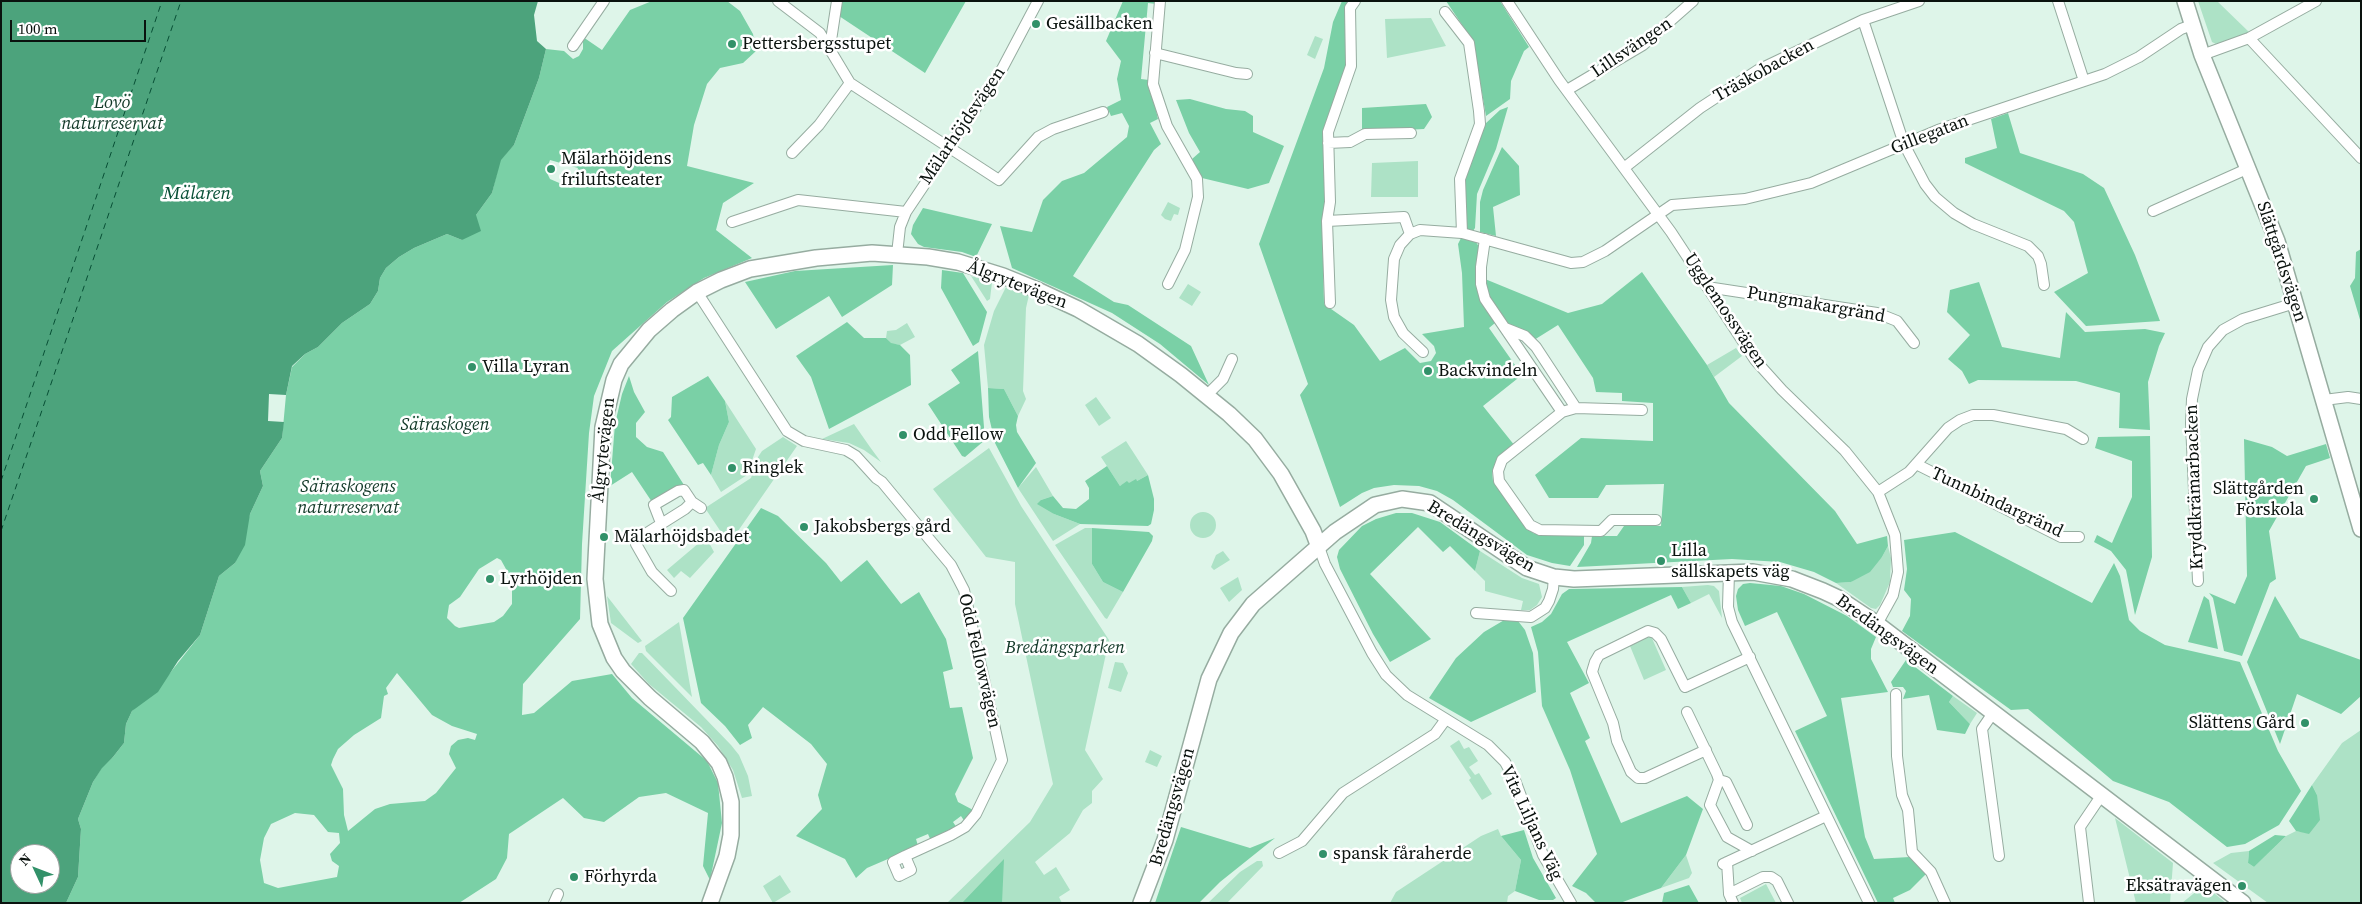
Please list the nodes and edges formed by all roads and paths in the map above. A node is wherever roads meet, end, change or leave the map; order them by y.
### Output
1 (604, 1) edge
2 (778, 1) edge
3 (837, 1) edge
4 (1038, 1) edge
5 (1160, 1) edge
6 (1355, 1) edge
7 (1507, 1) edge
8 (1693, 1) edge
9 (1919, 1) edge
10 (2058, 1) edge
11 (2185, 1) edge
12 (2316, 1) edge
13 (1445, 12) dead end
14 (1862, 20) junction
15 (2192, 25) junction
16 (2249, 38) junction
17 (573, 46) dead end
18 (830, 47) junction
19 (1155, 53) junction
20 (2202, 55) junction
21 (1248, 74) dead end
22 (2084, 81) junction
23 (850, 83) junction
24 (1567, 90) junction
25 (1103, 112) dead end
26 (1411, 133) dead end
27 (1328, 143) junction
28 (1904, 144) junction
29 (949, 148) junction
30 (792, 153) dead end
31 (2361, 158) edge
32 (1624, 168) junction
33 (2249, 168) junction
34 (2153, 211) dead end
35 (906, 212) junction
36 (1658, 214) junction
37 (1327, 221) junction
38 (732, 222) dead end
39 (1462, 233) junction
40 (1410, 234) junction
41 (1485, 239) junction
42 (897, 254) junction
43 (1168, 284) dead end
44 (2044, 285) dead end
45 (1707, 287) junction
46 (697, 292) junction
47 (1330, 303) dead end
48 (2295, 303) junction
49 (1504, 328) junction
50 (1914, 343) dead end
51 (1423, 352) dead end
52 (1232, 360) dead end
53 (1207, 395) junction
54 (2361, 399) edge
55 (2324, 400) junction
56 (1576, 408) junction
57 (1642, 410) dead end
58 (1562, 412) junction
59 (2083, 439) dead end
60 (1916, 464) junction
61 (1878, 492) junction
62 (692, 502) junction
63 (701, 508) dead end
64 (1656, 520) dead end
65 (662, 523) junction
66 (2361, 529) edge
67 (2079, 537) dead end
68 (1319, 547) junction
69 (1729, 572) junction
70 (1554, 578) junction
71 (2198, 581) dead end
72 (672, 591) dead end
73 (1476, 613) dead end
74 (1877, 624) junction
75 (1750, 657) junction
76 (1896, 694) dead end
77 (1687, 712) dead end
78 (1993, 714) junction
79 (1446, 719) junction
80 (1706, 750) junction
81 (1719, 780) junction
82 (2102, 796) junction
83 (1826, 816) junction
84 (1747, 825) dead end
85 (1752, 851) junction
86 (1279, 853) dead end
87 (905, 856) dead end
88 (1999, 856) dead end
89 (1731, 898) edge
90 (710, 903) edge
91 (1141, 903) edge
92 (1571, 903) edge
93 (1788, 903) edge
94 (1869, 903) edge
95 (1945, 903) edge
96 (2088, 903) edge
97 (2244, 903) edge

1 - 17 street
2 - 18 street
3 - 18 street
4 - 29 street, Mälarhöjdsvägen
5 - 19 street
6 - 27 street
7 - 24 street, Ugglemossvägen
8 - 24 street, Lillsvängen
9 - 14 street, Träskobacken
10 - 22 street
11 - 15 street, Slättgårdsvägen
12 - 16 street
13 - 39 street
14 - 28 street
14 - 32 street, Träskobacken
15 - 20 street, Slättgårdsvägen
15 - 22 street, Gillegatan
16 - 20 street
16 - 31 street
18 - 23 street
19 - 21 street
19 - 43 street
20 - 33 street, Slättgårdsvägen
22 - 28 street, Gillegatan
23 - 29 street
23 - 30 street
24 - 32 street, Ugglemossvägen
25 - 29 street
26 - 27 street
27 - 37 street
28 - 36 street, Gillegatan
28 - 44 street
29 - 35 street, Mälarhöjdsvägen
32 - 36 street, Ugglemossvägen
33 - 34 street
33 - 48 street, Slättgårdsvägen
35 - 38 street
35 - 42 street, Mälarhöjdsvägen
36 - 41 street
36 - 45 street, Ugglemossvägen
37 - 40 street
37 - 47 street
39 - 40 street
39 - 41 street
40 - 51 street
41 - 49 street
42 - 46 street, Ålgrytevägen
42 - 53 street, Ålgrytevägen
45 - 50 street, Pungmakargränd
45 - 61 street, Ugglemossvägen
46 - 87 street, Odd Fellowvägen
46 - 90 street, Ålgrytevägen
48 - 55 street, Slättgårdsvägen
48 - 71 street, Kryddkrämarbacken
49 - 56 street
49 - 58 street
52 - 53 street
53 - 68 street, Ålgrytevägen
54 - 55 street
55 - 66 street, Slättgårdsvägen
56 - 57 street
56 - 58 street
58 - 64 street
59 - 60 street
60 - 61 street
60 - 67 street, Tunnbindargränd
61 - 74 street, Ugglemossvägen
62 - 63 street
62 - 65 street
62 - 65 street
65 - 72 street
68 - 70 street, Bredängsvägen
68 - 79 street, Vita Liljans Väg
68 - 91 street, Bredängsvägen
69 - 70 street, Bredängsvägen
69 - 74 street, Bredängsvägen
69 - 75 street
70 - 73 street
74 - 78 street, Bredängsvägen
75 - 80 street
75 - 83 street
76 - 95 street
77 - 80 street
78 - 82 street, Bredängsvägen
78 - 88 street
79 - 86 street
79 - 92 street, Vita Liljans Väg
80 - 81 street
81 - 84 street
81 - 85 street
82 - 96 street
82 - 97 street, Bredängsvägen
83 - 85 street
83 - 94 street
85 - 89 street
89 - 93 street

